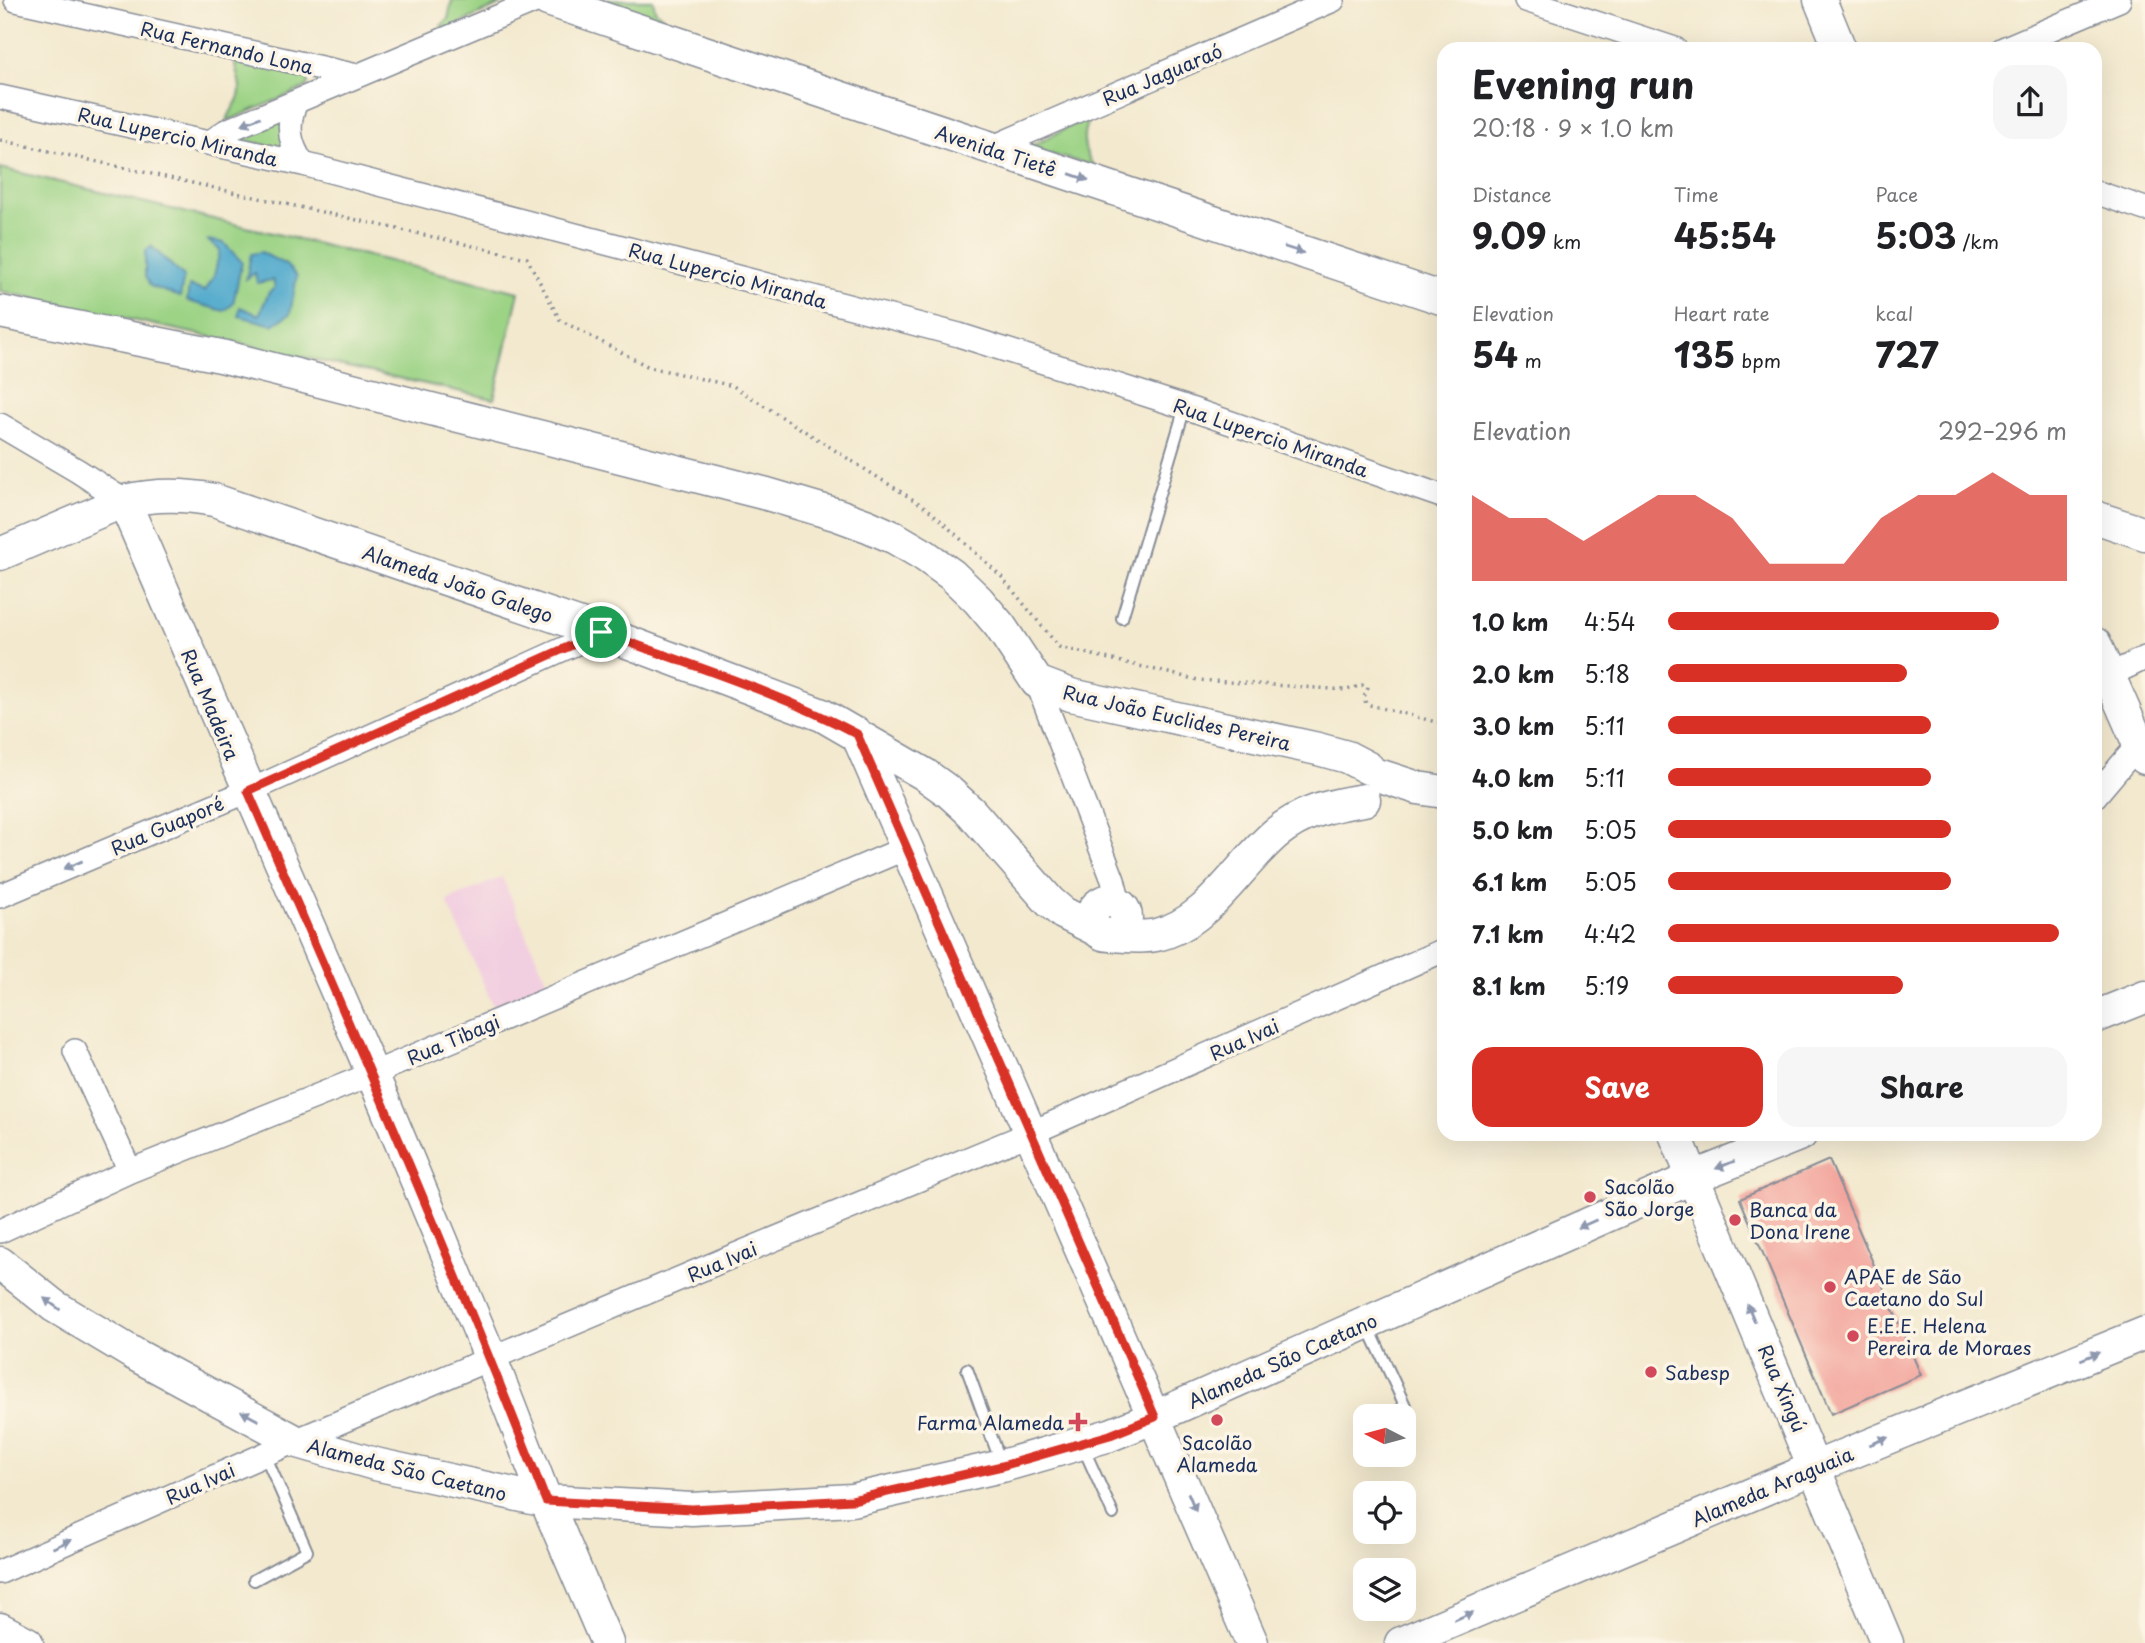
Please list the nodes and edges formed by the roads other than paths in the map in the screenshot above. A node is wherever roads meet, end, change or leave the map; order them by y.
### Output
1 (16, 0) edge
2 (538, 0) edge
3 (548, 0) edge
4 (1333, 0) edge
5 (1526, 0) edge
6 (1820, 0) edge
7 (2119, 0) edge
8 (1654, 42) edge
9 (1837, 42) edge
10 (2020, 42) edge
11 (357, 76) junction
12 (0, 97) edge
13 (296, 102) junction
14 (209, 143) junction
15 (990, 148) junction
16 (303, 164) junction
17 (2102, 194) edge
18 (2145, 209) edge
19 (1437, 297) edge
20 (0, 313) edge
21 (1185, 407) junction
22 (0, 425) edge
23 (1437, 495) edge
24 (124, 501) junction
25 (2102, 519) edge
26 (2145, 534) edge
27 (0, 554) edge
28 (1122, 618) dead end
29 (601, 632) junction
30 (2145, 658) edge
31 (2102, 679) edge
32 (1037, 682) junction
33 (857, 734) junction
34 (2142, 751) edge
35 (1361, 787) junction
36 (2102, 789) edge
37 (1431, 790) edge
38 (248, 791) junction
39 (906, 848) junction
40 (0, 895) edge
41 (1109, 914) junction
42 (1437, 953) edge
43 (2145, 997) edge
44 (2102, 1014) edge
45 (75, 1052) dead end
46 (372, 1074) junction
47 (1031, 1133) junction
48 (1678, 1141) edge
49 (1784, 1141) edge
50 (130, 1171) junction
51 (1694, 1177) junction
52 (0, 1231) edge
53 (0, 1263) edge
54 (1366, 1322) junction
55 (2145, 1333) edge
56 (491, 1359) junction
57 (967, 1369) dead end
58 (1404, 1404) edge
59 (1155, 1417) junction
60 (295, 1441) junction
61 (1081, 1444) junction
62 (265, 1455) junction
63 (1002, 1466) junction
64 (1816, 1467) junction
65 (546, 1501) junction
66 (1114, 1514) dead end
67 (0, 1572) edge
68 (254, 1580) dead end
69 (0, 1629) edge
70 (27, 1643) edge
71 (607, 1643) edge
72 (1252, 1643) edge
73 (1401, 1643) edge
74 (1887, 1643) edge

1 - 11 street, Rua Fernando Lona
2 - 11 street
3 - 15 street, Avenida Tietê
4 - 15 street, Rua Jaguaraó
5 - 8 street
6 - 9 street
7 - 10 street
11 - 13 street
12 - 14 street, Rua Lupercio Miranda
13 -> 14 street
13 - 16 street
14 - 16 street, Rua Lupercio Miranda
15 -> 19 street, Avenida Tietê
16 - 21 street, Rua Lupercio Miranda
17 - 18 street
20 - 32 street
21 - 23 street, Rua Lupercio Miranda
21 - 28 lane
22 - 24 street
24 - 27 street, Alameda João Galego
24 - 29 street, Alameda João Galego
24 - 38 street, Rua Madeira
25 - 26 street
29 - 33 street, Alameda João Galego
29 - 38 street, Rua Guaporé
30 - 31 street
31 - 34 street
32 - 35 street, Rua João Euclides Pereira
32 - 41 street
33 - 39 street
33 - 41 street, Alameda João Galego
34 - 36 street
35 - 37 street
35 - 41 street, Alameda João Galego
38 -> 40 street, Rua Guaporé
38 - 46 street, Rua Madeira
39 - 46 street, Rua Tibagi
39 - 47 street
42 - 47 street, Rua Ivai
43 - 44 street
45 - 50 street
46 - 50 street, Rua Tibagi
46 - 56 street, Rua Madeira
47 - 56 street, Rua Ivai
47 - 59 street
48 - 51 street, Rua Xingú
49 -> 51 street, Alameda São Caetano
50 - 52 street, Rua Tibagi
51 -> 54 street, Alameda São Caetano
64 -> 51 street, Rua Xingú
60 -> 53 street, Alameda São Caetano
54 - 58 lane
54 - 59 street, Alameda São Caetano
64 -> 55 street, Alameda Araguaia
56 - 60 street, Rua Ivai
56 - 65 street, Rua Madeira
57 - 63 lane
59 - 61 street, Alameda São Caetano
59 -> 72 street
60 - 62 street, Rua Ivai
60 - 65 street, Alameda São Caetano
61 - 63 street, Alameda São Caetano
61 - 66 lane
67 -> 62 street, Rua Ivai
62 - 68 lane
63 - 65 street, Alameda São Caetano
73 -> 64 street, Alameda Araguaia
64 - 74 street, Rua Xingú
65 - 71 street, Rua Madeira
69 - 70 street

